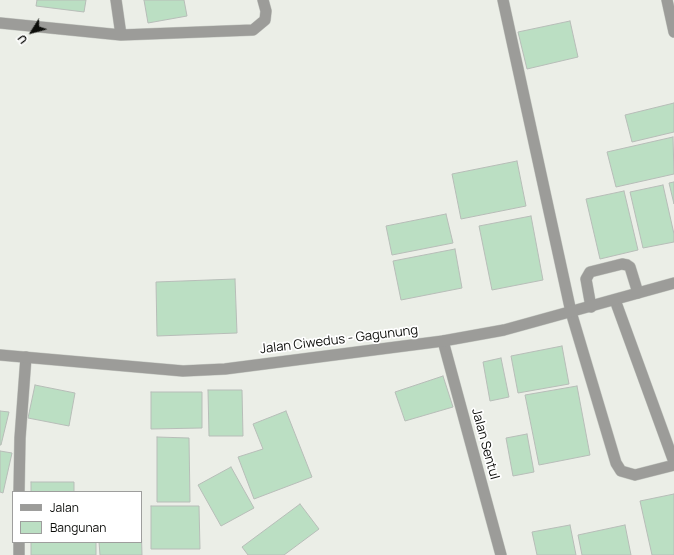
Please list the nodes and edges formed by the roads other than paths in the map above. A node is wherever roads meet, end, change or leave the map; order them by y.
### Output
1 (116, 0) edge
2 (263, 0) edge
3 (503, 0) edge
4 (667, 0) edge
5 (0, 23) edge
6 (674, 32) edge
7 (121, 35) junction
8 (674, 283) edge
9 (638, 293) junction
10 (616, 300) junction
11 (591, 306) junction
12 (571, 312) junction
13 (443, 341) junction
14 (0, 354) edge
15 (26, 357) junction
16 (674, 464) edge
17 (19, 491) edge
18 (19, 543) edge
19 (19, 555) edge
20 (501, 555) edge

1 - 7 street
2 - 7 street
3 - 12 street
4 - 6 street
5 - 7 street
8 - 9 street, Jalan Ciwedus - Gagunung
9 - 10 street, Jalan Ciwedus - Gagunung
9 - 11 street
10 - 11 street, Jalan Ciwedus - Gagunung
10 - 16 street
11 - 12 street, Jalan Ciwedus - Gagunung
12 - 13 street, Jalan Ciwedus - Gagunung
12 - 16 street
13 - 15 street, Jalan Ciwedus - Gagunung
13 - 20 street, Jalan Sentul
14 - 15 street, Jalan Ciwedus - Gagunung
15 - 17 street
18 - 19 street

